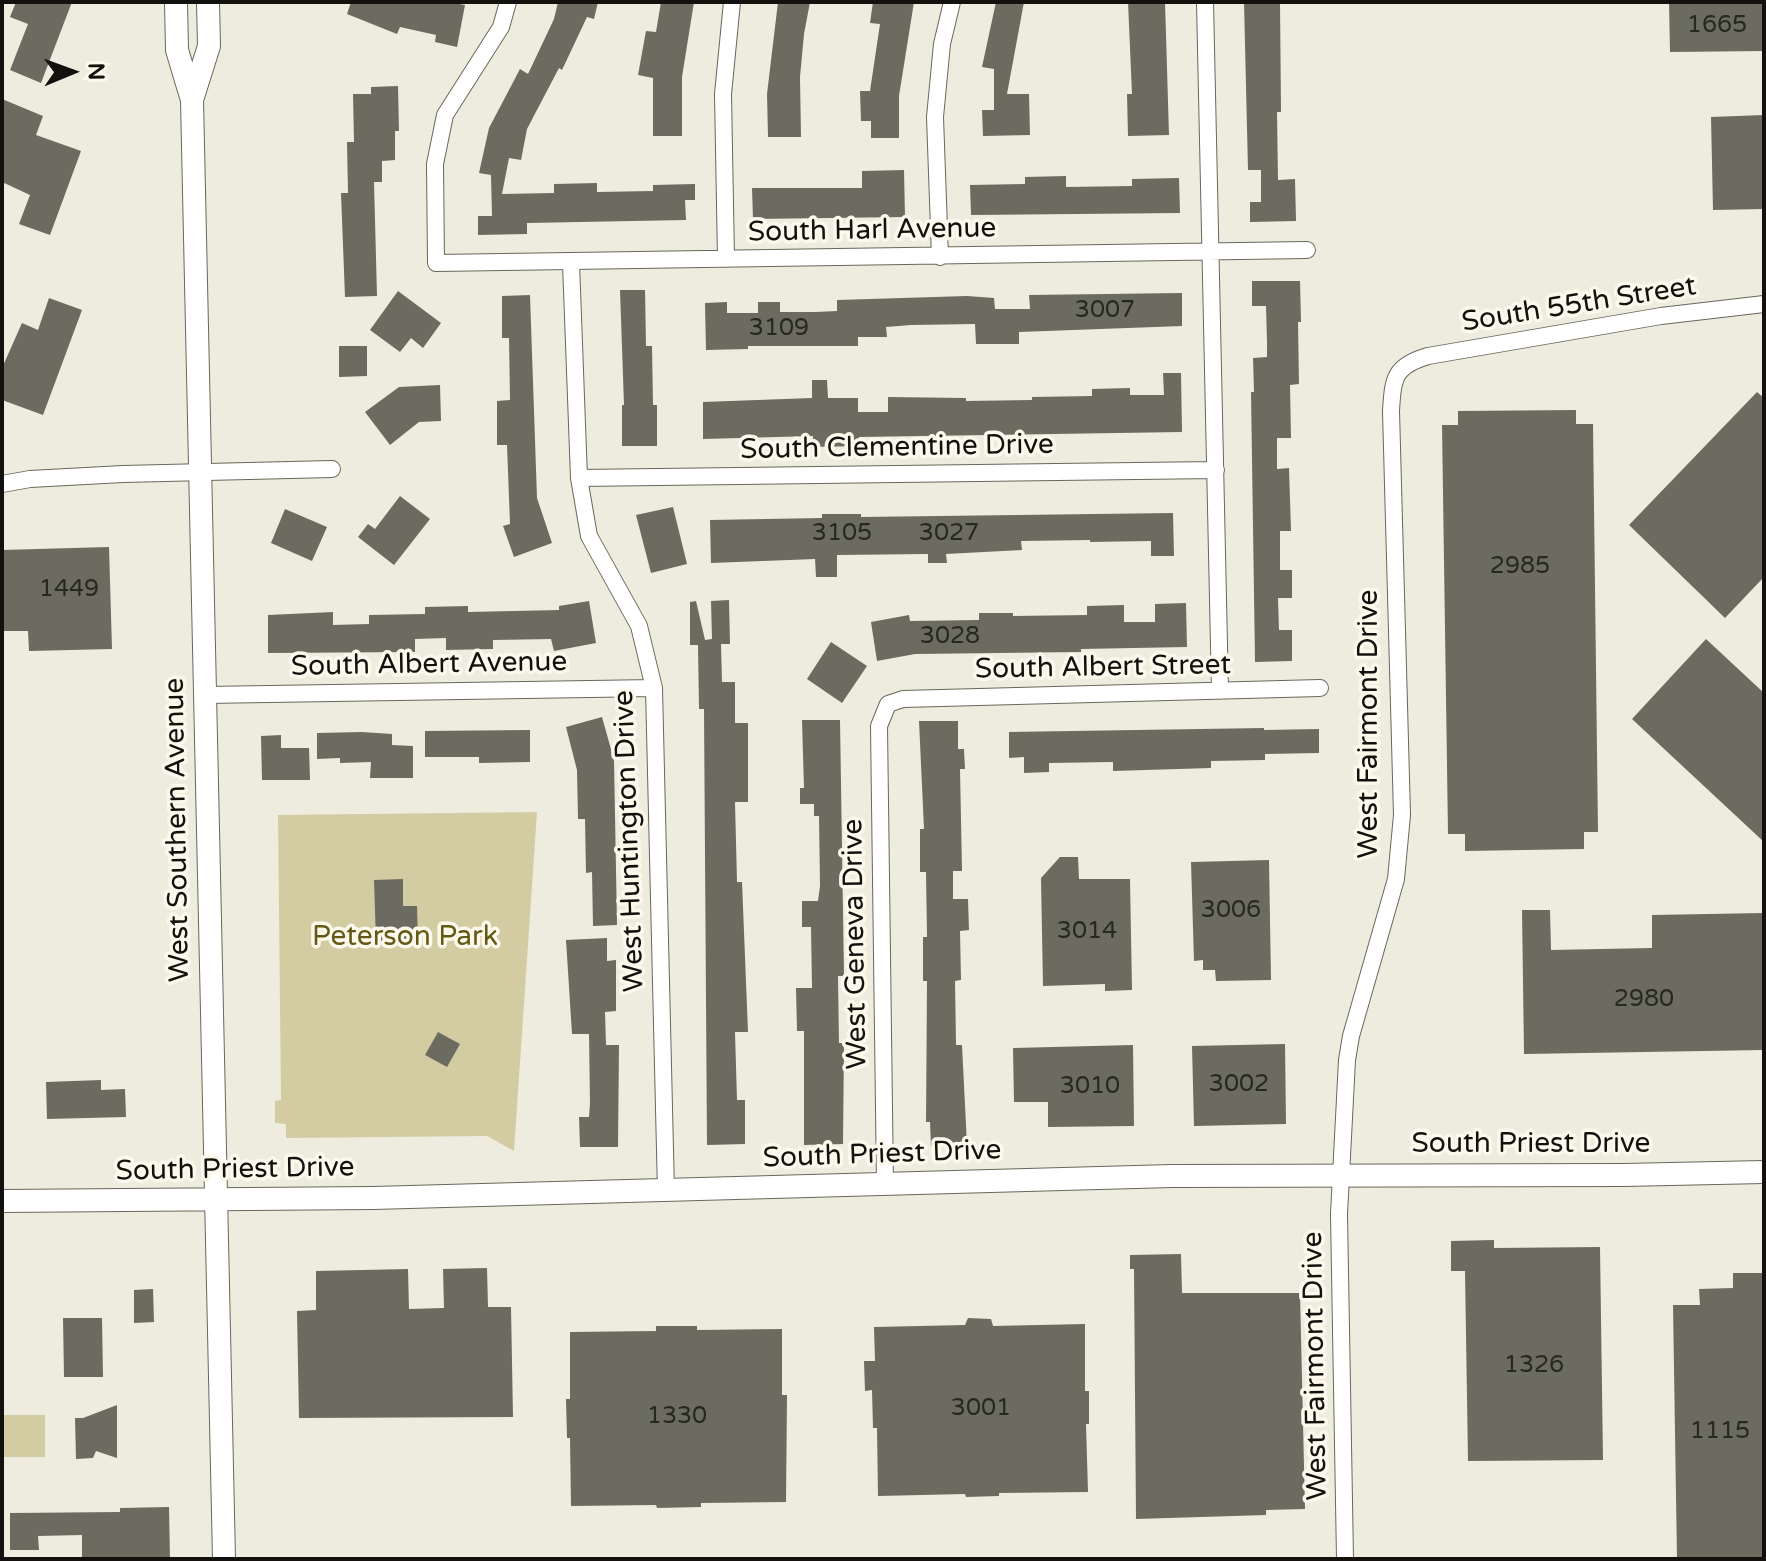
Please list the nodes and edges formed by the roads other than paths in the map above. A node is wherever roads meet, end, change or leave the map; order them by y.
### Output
1 (176, 2) edge
2 (208, 2) edge
3 (508, 2) edge
4 (732, 2) edge
5 (952, 2) edge
6 (1205, 2) edge
7 (192, 100) junction
8 (1307, 250) dead end
9 (1211, 252) junction
10 (940, 257) junction
11 (726, 259) junction
12 (571, 263) junction
13 (1764, 304) edge
14 (1404, 366) joint
15 (332, 469) dead end
16 (1216, 470) junction
17 (200, 471) junction
18 (579, 478) junction
19 (2, 484) edge
20 (654, 688) junction
21 (1320, 688) dead end
22 (1220, 691) junction
23 (205, 695) junction
24 (888, 704) joint
25 (1764, 1172) edge
26 (1341, 1175) junction
27 (885, 1185) junction
28 (666, 1192) junction
29 (2, 1201) edge
30 (216, 1201) junction
31 (224, 1559) edge
32 (1345, 1559) edge

1 - 7 main road, West Southern Avenue
2 - 7 main road, West Southern Avenue
3 - 12 street, South Harl Avenue
4 - 11 street
5 - 10 street
6 - 9 street
7 - 17 main road, West Southern Avenue
8 - 9 street, South Harl Avenue
9 - 10 street, South Harl Avenue
9 - 16 street
10 - 11 street, South Harl Avenue
11 - 12 street, South Harl Avenue
12 - 18 street, West Huntington Drive
13 - 14 street, South 55th Street
14 - 26 street, West Fairmont Drive
15 - 17 street
16 - 18 street, South Clementine Drive
16 - 22 street
17 - 19 street
17 - 23 main road, West Southern Avenue
18 - 20 street, West Huntington Drive
20 - 23 street, South Albert Avenue
20 - 28 street, West Huntington Drive
21 - 22 street, South Albert Street
22 - 24 street, South Albert Street
23 - 30 main road, West Southern Avenue
24 - 27 street, West Geneva Drive
25 - 26 main road, South Priest Drive
26 - 27 main road, South Priest Drive
26 - 32 street, West Fairmont Drive
27 - 28 main road, South Priest Drive
28 - 30 main road, South Priest Drive
29 - 30 main road, South Priest Drive
30 - 31 main road, West Southern Avenue

